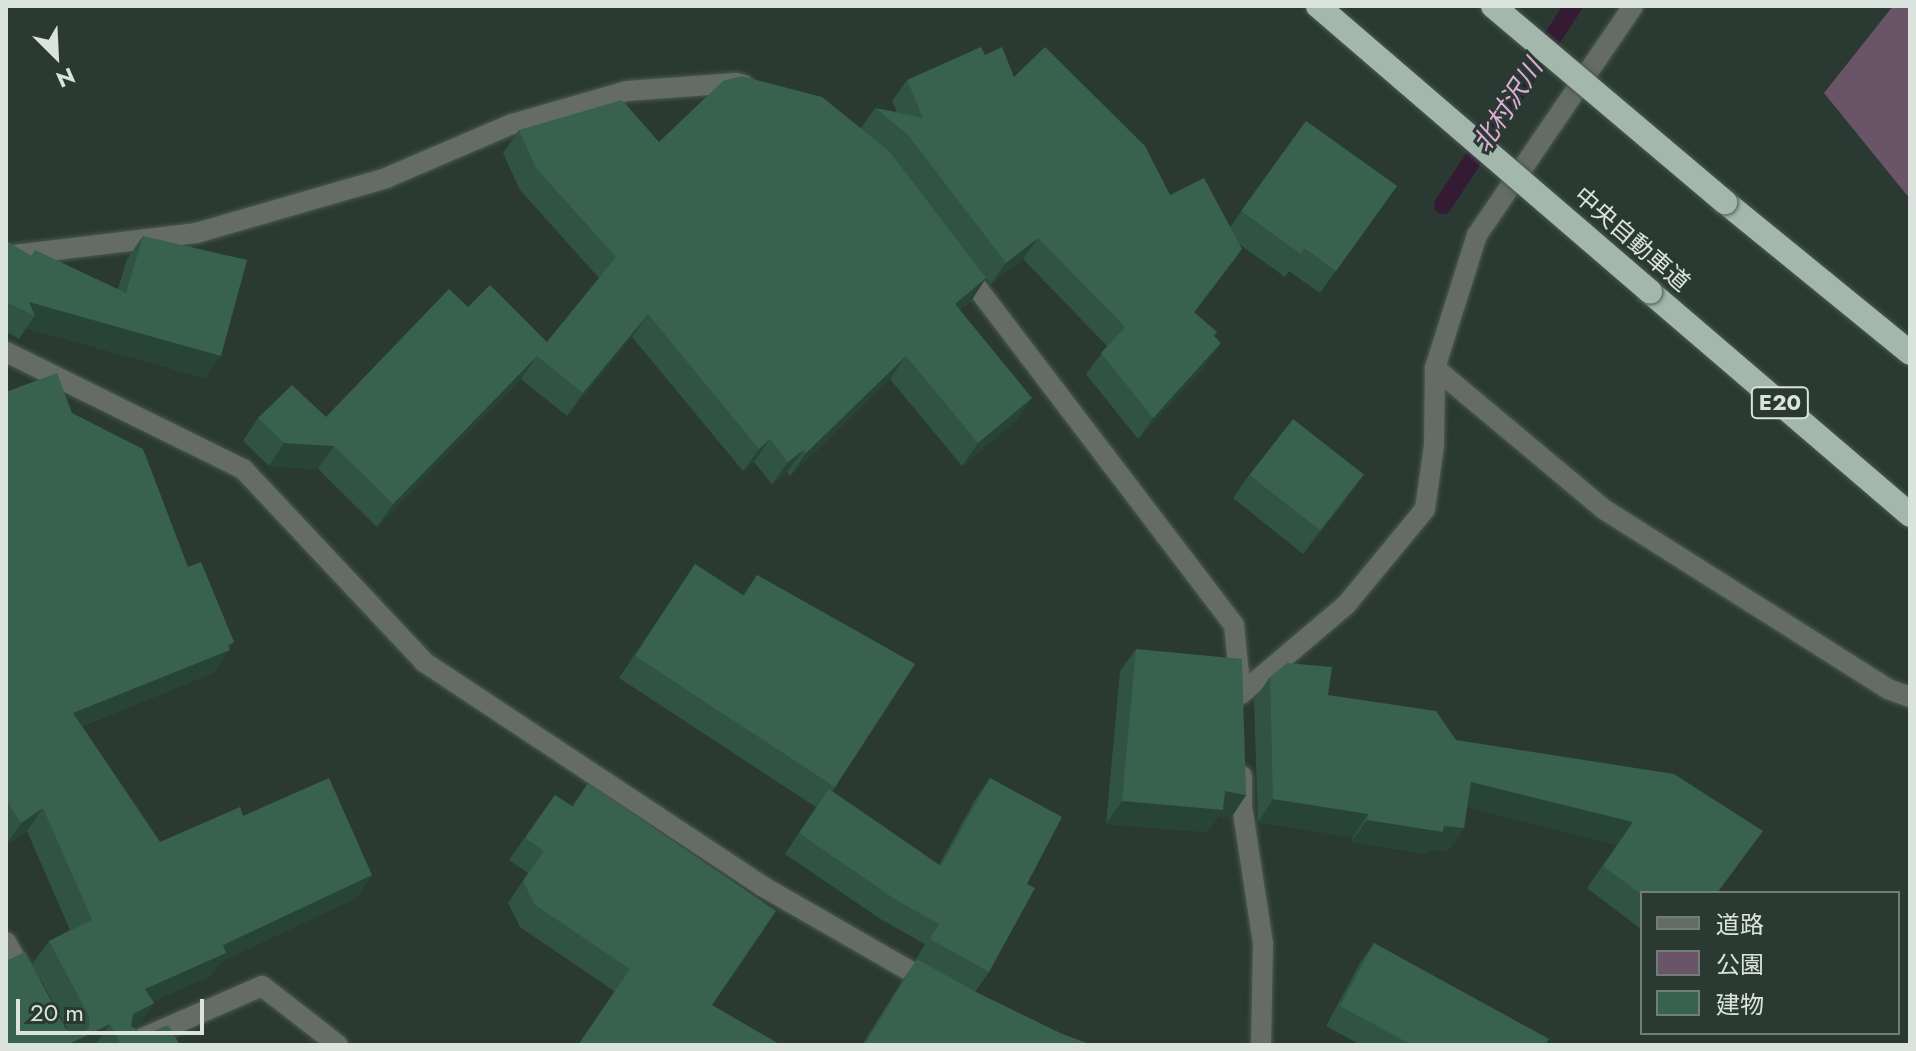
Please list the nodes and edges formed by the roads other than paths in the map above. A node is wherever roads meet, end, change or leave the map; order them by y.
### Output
1 (1318, 6) edge
2 (1493, 6) edge
3 (1633, 6) edge
4 (767, 93) edge
5 (950, 252) edge
6 (6, 256) edge
7 (6, 352) edge
8 (1910, 353) edge
9 (1435, 368) junction
10 (1910, 515) edge
11 (1910, 697) edge
12 (1242, 750) edge
13 (6, 942) edge
14 (952, 995) edge
15 (40, 1004) edge
16 (127, 1045) edge
17 (338, 1045) edge
18 (1261, 1045) edge

1 - 10 highway, 中央自動車道 / E20, bridge
2 - 8 highway, bridge
3 - 9 street
4 - 6 street
5 - 9 street
7 - 14 street
9 - 11 street
12 - 18 street
13 - 15 street
16 - 17 street

